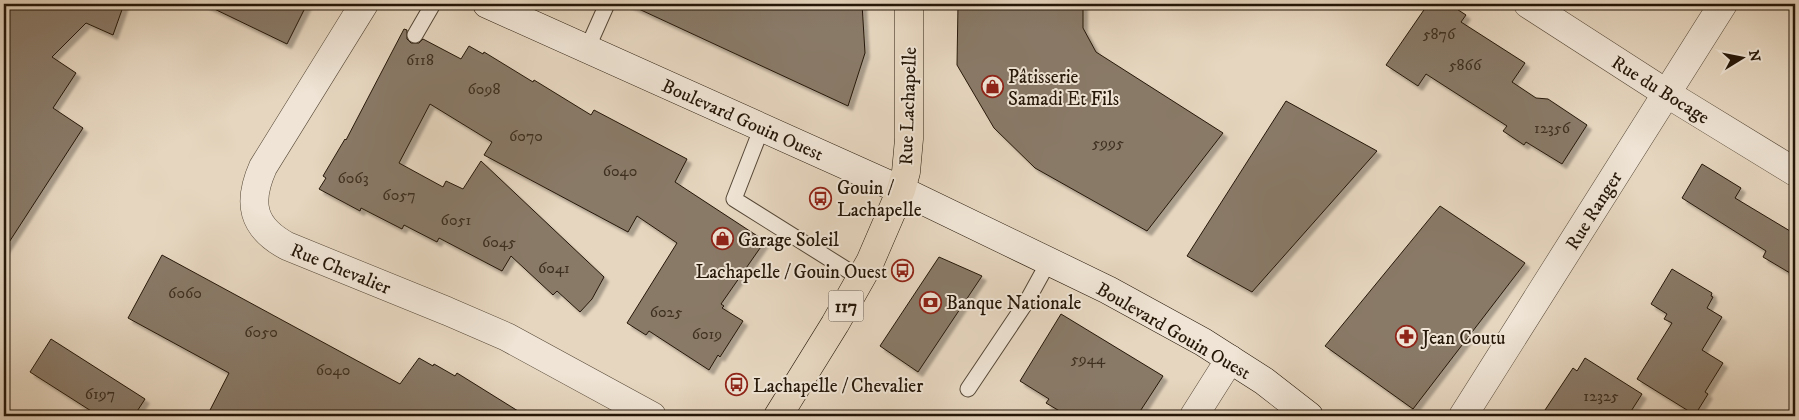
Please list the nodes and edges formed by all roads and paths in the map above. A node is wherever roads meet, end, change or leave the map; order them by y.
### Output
1 (364, 4) edge
2 (433, 4) edge
3 (487, 4) edge
4 (607, 4) edge
5 (909, 4) edge
6 (1528, 4) edge
7 (1723, 4) edge
8 (415, 35) dead end
9 (587, 49) junction
10 (1666, 94) junction
11 (762, 128) junction
12 (1795, 172) edge
13 (901, 190) junction
14 (1049, 261) junction
15 (860, 278) junction
16 (1230, 359) junction
17 (968, 389) dead end
18 (652, 416) edge
19 (778, 416) edge
20 (1194, 416) edge
21 (1310, 416) edge
22 (1463, 416) edge

1 - 18 street, Rue Chevalier
2 - 8 lane
3 - 9 street, Boulevard Gouin Ouest
4 - 9 lane
5 - 13 main road, Rue Lachapelle / 117
6 - 10 street, Rue du Bocage
7 - 10 street, Rue Ranger
9 - 11 street, Boulevard Gouin Ouest
10 - 12 street, Rue du Bocage
10 - 22 street, Rue Ranger
11 - 13 street, Boulevard Gouin Ouest
11 - 15 lane
13 - 14 street, Boulevard Gouin Ouest
13 - 15 main road, Rue Lachapelle / 117
14 - 16 street, Boulevard Gouin Ouest
14 - 17 lane
15 - 19 main road, Rue Lachapelle / 117
16 - 20 street
16 - 21 street, Boulevard Gouin Ouest

